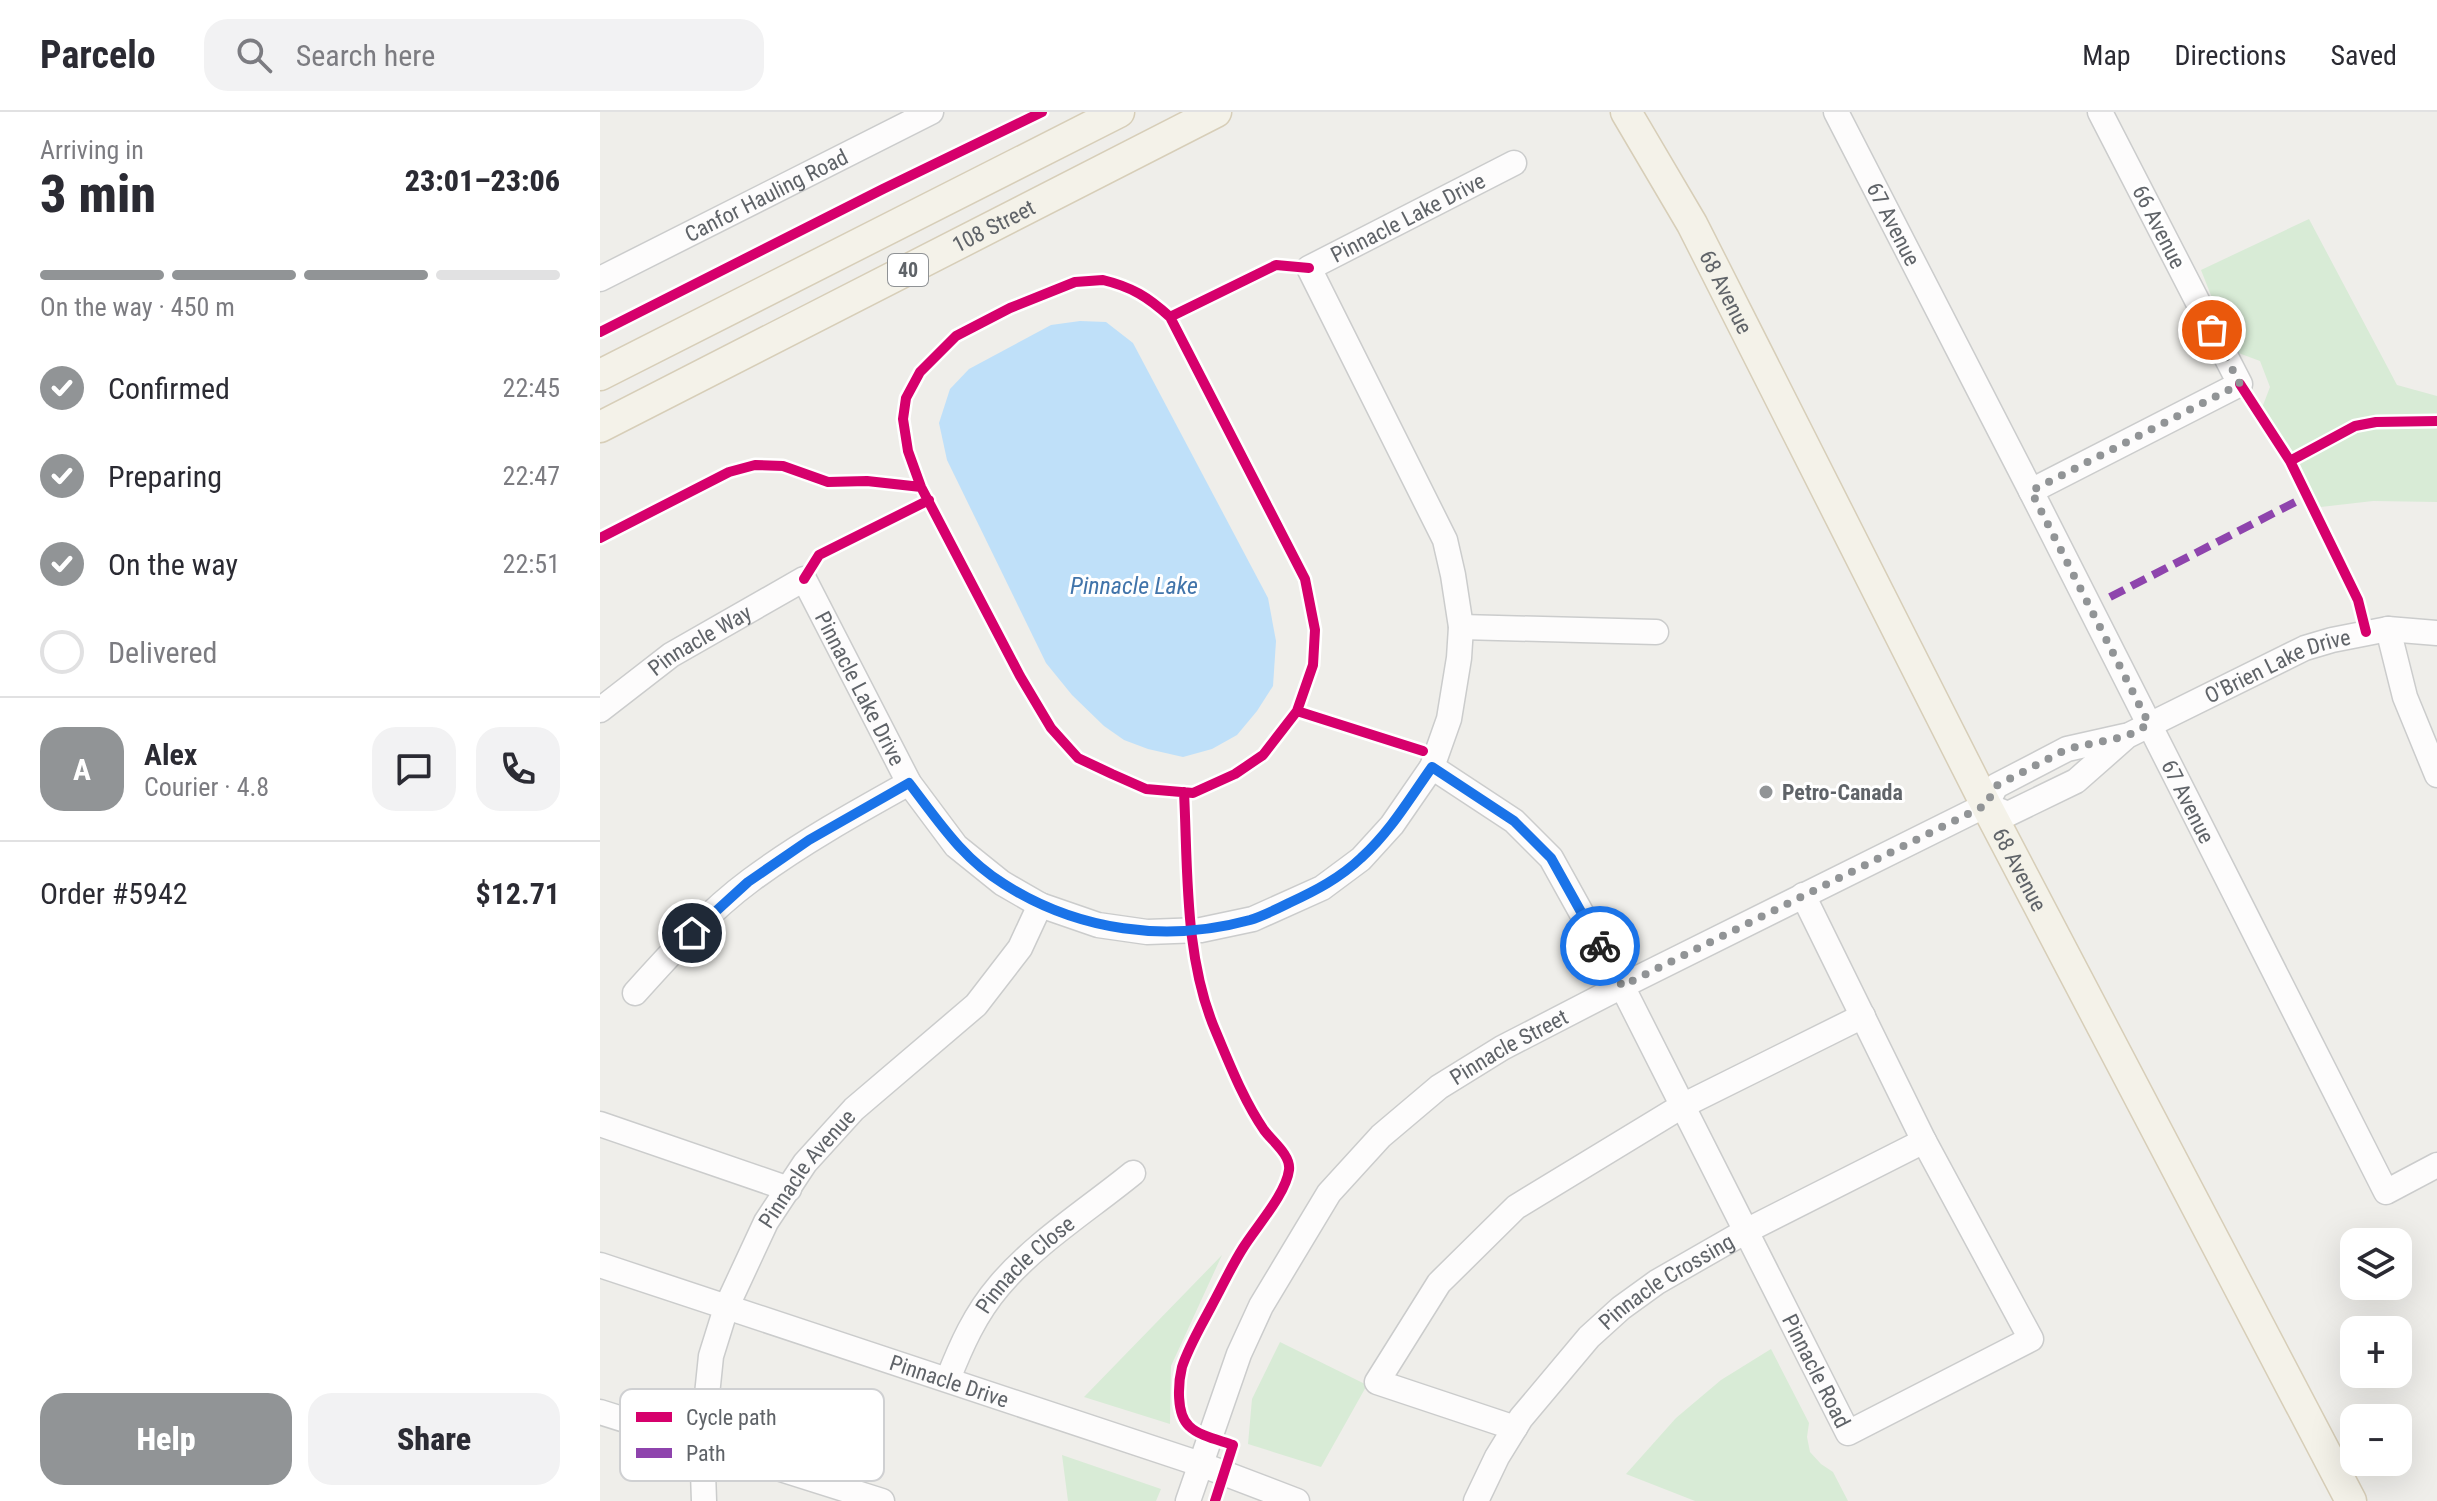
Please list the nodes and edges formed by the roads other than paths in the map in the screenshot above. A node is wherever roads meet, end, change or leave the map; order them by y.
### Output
1 (931, 112) edge
2 (1119, 112) edge
3 (1216, 112) edge
4 (1626, 112) edge
5 (1642, 112) edge
6 (1836, 112) edge
7 (2100, 112) edge
8 (1514, 163) dead end
9 (1675, 192) junction
10 (600, 279) edge
11 (600, 375) edge
12 (600, 427) edge
13 (2031, 491) junction
14 (804, 579) joint
15 (1461, 627) junction
16 (2388, 629) junction
17 (1656, 632) dead end
18 (2437, 633) edge
19 (600, 710) edge
20 (2149, 724) junction
21 (1432, 767) junction
22 (2437, 775) edge
23 (909, 783) junction
24 (1986, 805) junction
25 (1803, 895) junction
26 (1040, 905) junction
27 (1622, 986) junction
28 (635, 993) dead end
29 (1863, 1016) junction
30 (1682, 1106) junction
31 (600, 1124) edge
32 (1924, 1141) junction
33 (2437, 1165) edge
34 (1133, 1173) dead end
35 (789, 1189) junction
36 (1746, 1231) junction
37 (600, 1265) edge
38 (726, 1308) junction
39 (948, 1379) junction
40 (708, 1389) edge
41 (600, 1412) edge
42 (620, 1418) edge
43 (1515, 1428) junction
44 (1200, 1464) junction
45 (703, 1481) edge
46 (797, 1481) edge
47 (830, 1494) edge
48 (704, 1501) edge
49 (882, 1501) edge
50 (1188, 1501) edge
51 (1297, 1501) edge
52 (1476, 1501) edge
53 (2351, 1501) edge

1 - 10 street, Canfor Hauling Road
2 - 11 main road, 108 Street / 40
3 - 12 main road, 108 Street / 40
4 - 9 main road, 68 Avenue
5 - 9 main road, 68 Avenue
6 - 13 street, 67 Avenue
7 - 13 street, 66 Avenue
8 - 15 street, Pinnacle Lake Drive
9 - 24 main road, 68 Avenue
13 - 20 street, 67 Avenue
14 - 19 street, Pinnacle Way
14 - 23 street, Pinnacle Lake Drive
15 - 17 street
15 - 21 street, Pinnacle Lake Drive
16 - 18 street, O'Brien Lake Drive
16 - 20 street, O'Brien Lake Drive
16 - 22 street
20 - 24 street, O'Brien Lake Drive
20 - 33 street, 67 Avenue
21 - 26 street, Pinnacle Lake Drive
21 - 27 street, Pinnacle Road
23 - 26 street, Pinnacle Lake Drive
23 - 28 street
24 - 25 street, Pinnacle Street
24 - 53 main road, 68 Avenue
25 - 27 street, Pinnacle Street
25 - 29 street, Pinnacle Road
26 - 35 street, Pinnacle Avenue
27 - 30 street, Pinnacle Road
27 - 44 street, Pinnacle Street
29 - 30 street
29 - 32 street, Pinnacle Road
30 - 36 street, Pinnacle Road
30 - 43 street
31 - 35 street
32 - 36 street, Pinnacle Crossing
32 - 36 street, Pinnacle Road
34 - 39 street, Pinnacle Close
35 - 38 street, Pinnacle Avenue
36 - 43 street, Pinnacle Crossing
37 - 38 street, Pinnacle Drive
38 - 39 street, Pinnacle Drive
38 - 40 street, Pinnacle Avenue
39 - 44 street, Pinnacle Drive
41 - 42 street
43 - 52 street, Pinnacle Crossing
44 - 50 street, Pinnacle Street
44 - 51 street, Pinnacle Drive
45 - 48 street, Pinnacle Avenue
46 - 47 street
47 - 49 street

